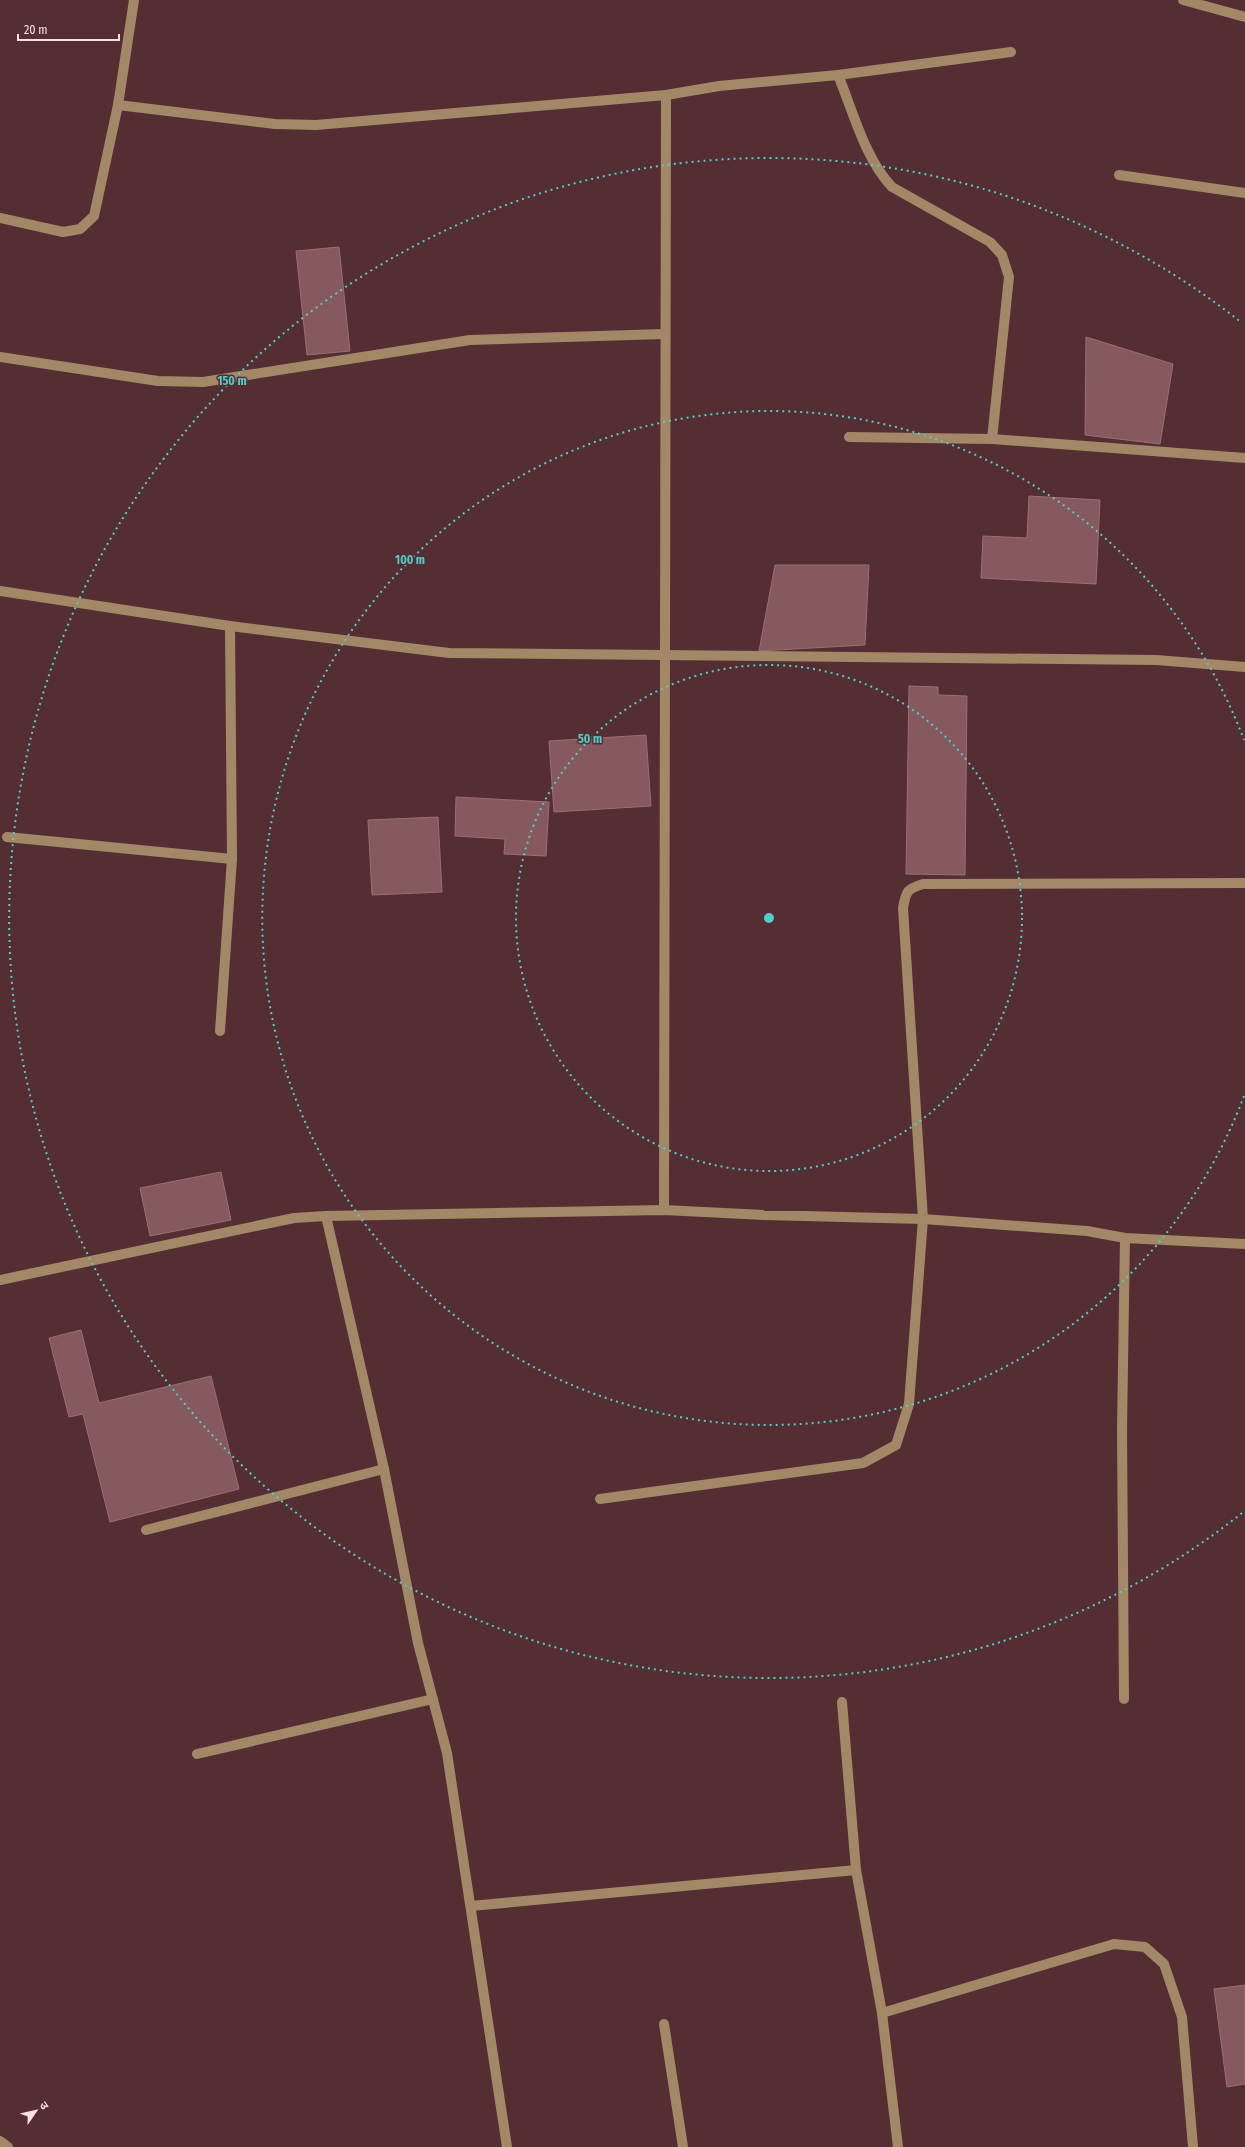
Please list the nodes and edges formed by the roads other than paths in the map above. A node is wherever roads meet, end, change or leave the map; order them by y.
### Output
1 (134, 0) edge
2 (1183, 0) edge
3 (1245, 17) edge
4 (1011, 52) dead end
5 (838, 75) junction
6 (666, 95) junction
7 (118, 105) junction
8 (1119, 176) dead end
9 (1245, 193) edge
10 (0, 218) edge
11 (664, 334) junction
12 (0, 357) edge
13 (849, 437) dead end
14 (992, 439) junction
15 (1245, 458) edge
16 (0, 591) edge
17 (230, 626) junction
18 (665, 655) junction
19 (1245, 667) edge
20 (7, 837) dead end
21 (232, 859) junction
22 (1245, 883) edge
23 (220, 1031) dead end
24 (664, 1210) junction
25 (326, 1216) junction
26 (923, 1219) junction
27 (1125, 1238) junction
28 (1245, 1244) edge
29 (0, 1280) edge
30 (384, 1469) junction
31 (600, 1499) dead end
32 (146, 1530) dead end
33 (433, 1699) junction
34 (1124, 1700) dead end
35 (842, 1702) dead end
36 (196, 1754) dead end
37 (856, 1870) junction
38 (471, 1906) junction
39 (882, 2013) junction
40 (664, 2024) dead end
41 (0, 2141) edge
42 (8, 2147) edge
43 (507, 2147) edge
44 (683, 2147) edge
45 (898, 2147) edge
46 (1193, 2147) edge

1 - 7 street
2 - 3 street
4 - 5 street
5 - 6 street
5 - 14 street
6 - 7 street
6 - 11 street
7 - 10 street
8 - 9 street
11 - 12 street
11 - 18 street
13 - 14 street
14 - 15 street
16 - 17 street
17 - 18 street
17 - 21 street
18 - 19 street
18 - 24 street
20 - 21 street
21 - 23 street
22 - 26 street
24 - 25 street
24 - 26 street
25 - 29 street
25 - 30 street
26 - 27 street
26 - 31 street
27 - 28 street
27 - 34 street
30 - 32 street
30 - 33 street
33 - 36 street
33 - 38 street
35 - 37 street
37 - 38 street
37 - 39 street
38 - 43 street
39 - 45 street
39 - 46 street
40 - 44 street
41 - 42 street

